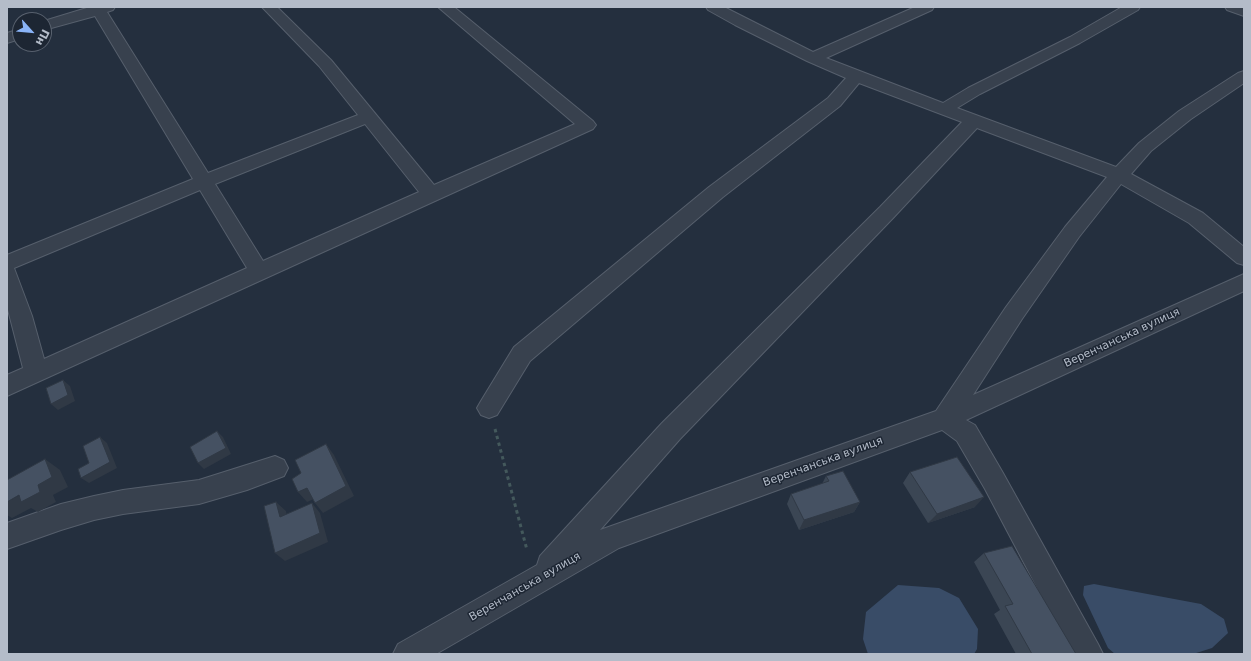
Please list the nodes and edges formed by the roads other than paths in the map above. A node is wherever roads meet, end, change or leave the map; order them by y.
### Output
1 (269, 7) edge
2 (445, 7) edge
3 (713, 7) edge
4 (927, 7) edge
5 (1133, 7) edge
6 (1232, 7) edge
7 (101, 8) edge
8 (1244, 12) edge
9 (52, 23) edge
10 (814, 58) junction
11 (856, 76) junction
12 (1244, 76) edge
13 (944, 109) junction
14 (368, 117) junction
15 (974, 120) junction
16 (1120, 175) junction
17 (204, 181) junction
18 (431, 194) junction
19 (1244, 258) edge
20 (7, 263) edge
21 (260, 271) junction
22 (7, 274) edge
23 (1244, 282) edge
24 (36, 373) junction
25 (7, 386) edge
26 (489, 408) road end
27 (944, 419) junction
28 (275, 468) dead end
29 (7, 536) edge
30 (538, 579) junction
31 (408, 654) edge
32 (1088, 654) edge

1 - 14 street
2 - 18 street
3 - 10 street
4 - 10 street
5 - 13 street
6 - 8 street
7 - 9 street
7 - 17 street
10 - 11 street
11 - 13 street
11 - 26 street
12 - 16 street
13 - 15 street
14 - 17 street
14 - 18 street
15 - 16 street
15 - 30 street
16 - 19 street
16 - 27 street
17 - 20 street
17 - 21 street
18 - 21 street
21 - 24 street
22 - 24 street
23 - 27 street, Веренчанська вулиця
24 - 25 street
27 - 30 street, Веренчанська вулиця
27 - 32 street
28 - 29 street
30 - 31 street, Веренчанська вулиця

